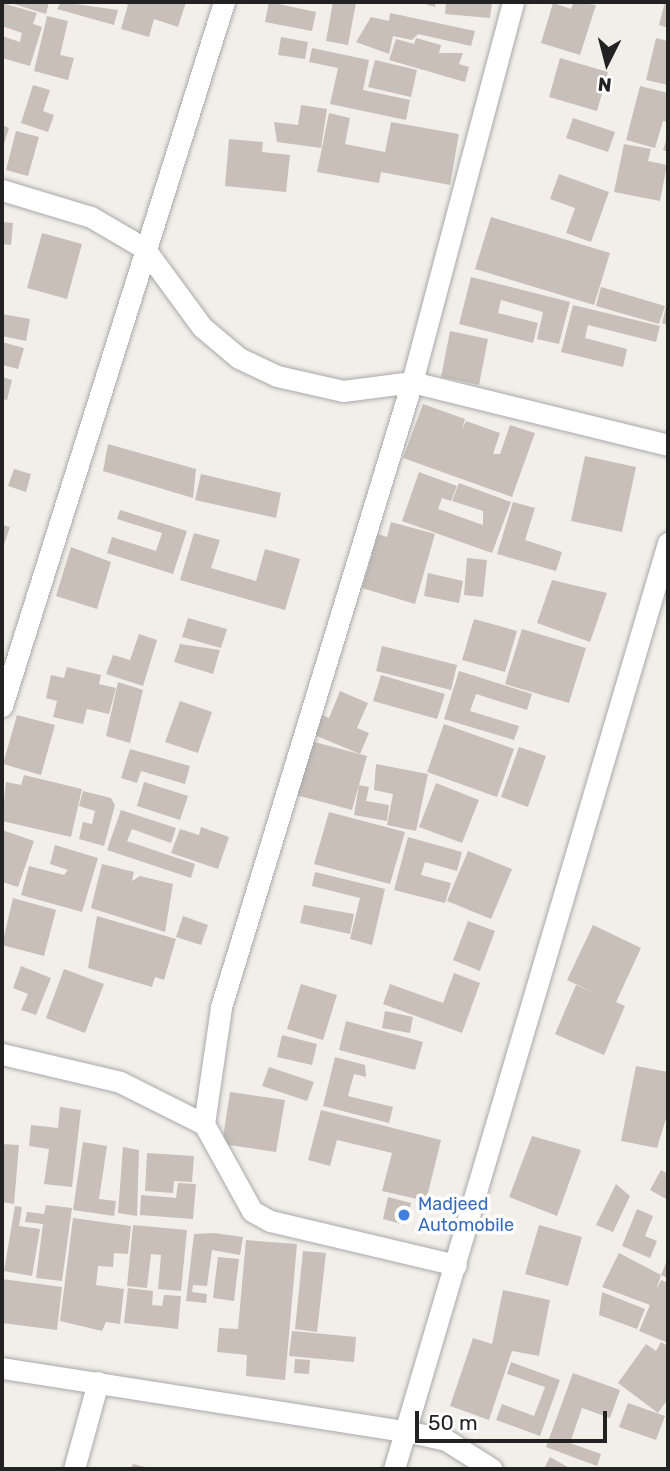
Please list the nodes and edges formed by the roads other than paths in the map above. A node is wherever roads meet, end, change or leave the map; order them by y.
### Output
1 (223, 2) edge
2 (513, 2) edge
3 (2, 190) edge
4 (144, 248) junction
5 (412, 382) junction
6 (668, 445) edge
7 (668, 543) edge
8 (2, 706) edge
9 (2, 1054) edge
10 (204, 1124) junction
11 (456, 1265) junction
12 (2, 1368) edge
13 (98, 1382) junction
14 (406, 1431) junction
15 (74, 1469) edge
16 (394, 1469) edge
17 (492, 1469) edge

1 - 4 street
2 - 5 street
3 - 4 street
4 - 5 street
4 - 8 street
5 - 6 street
5 - 10 street
7 - 11 street
9 - 10 street
10 - 11 street
11 - 14 street
12 - 13 street
13 - 14 street
13 - 15 street
14 - 16 street
14 - 17 street

